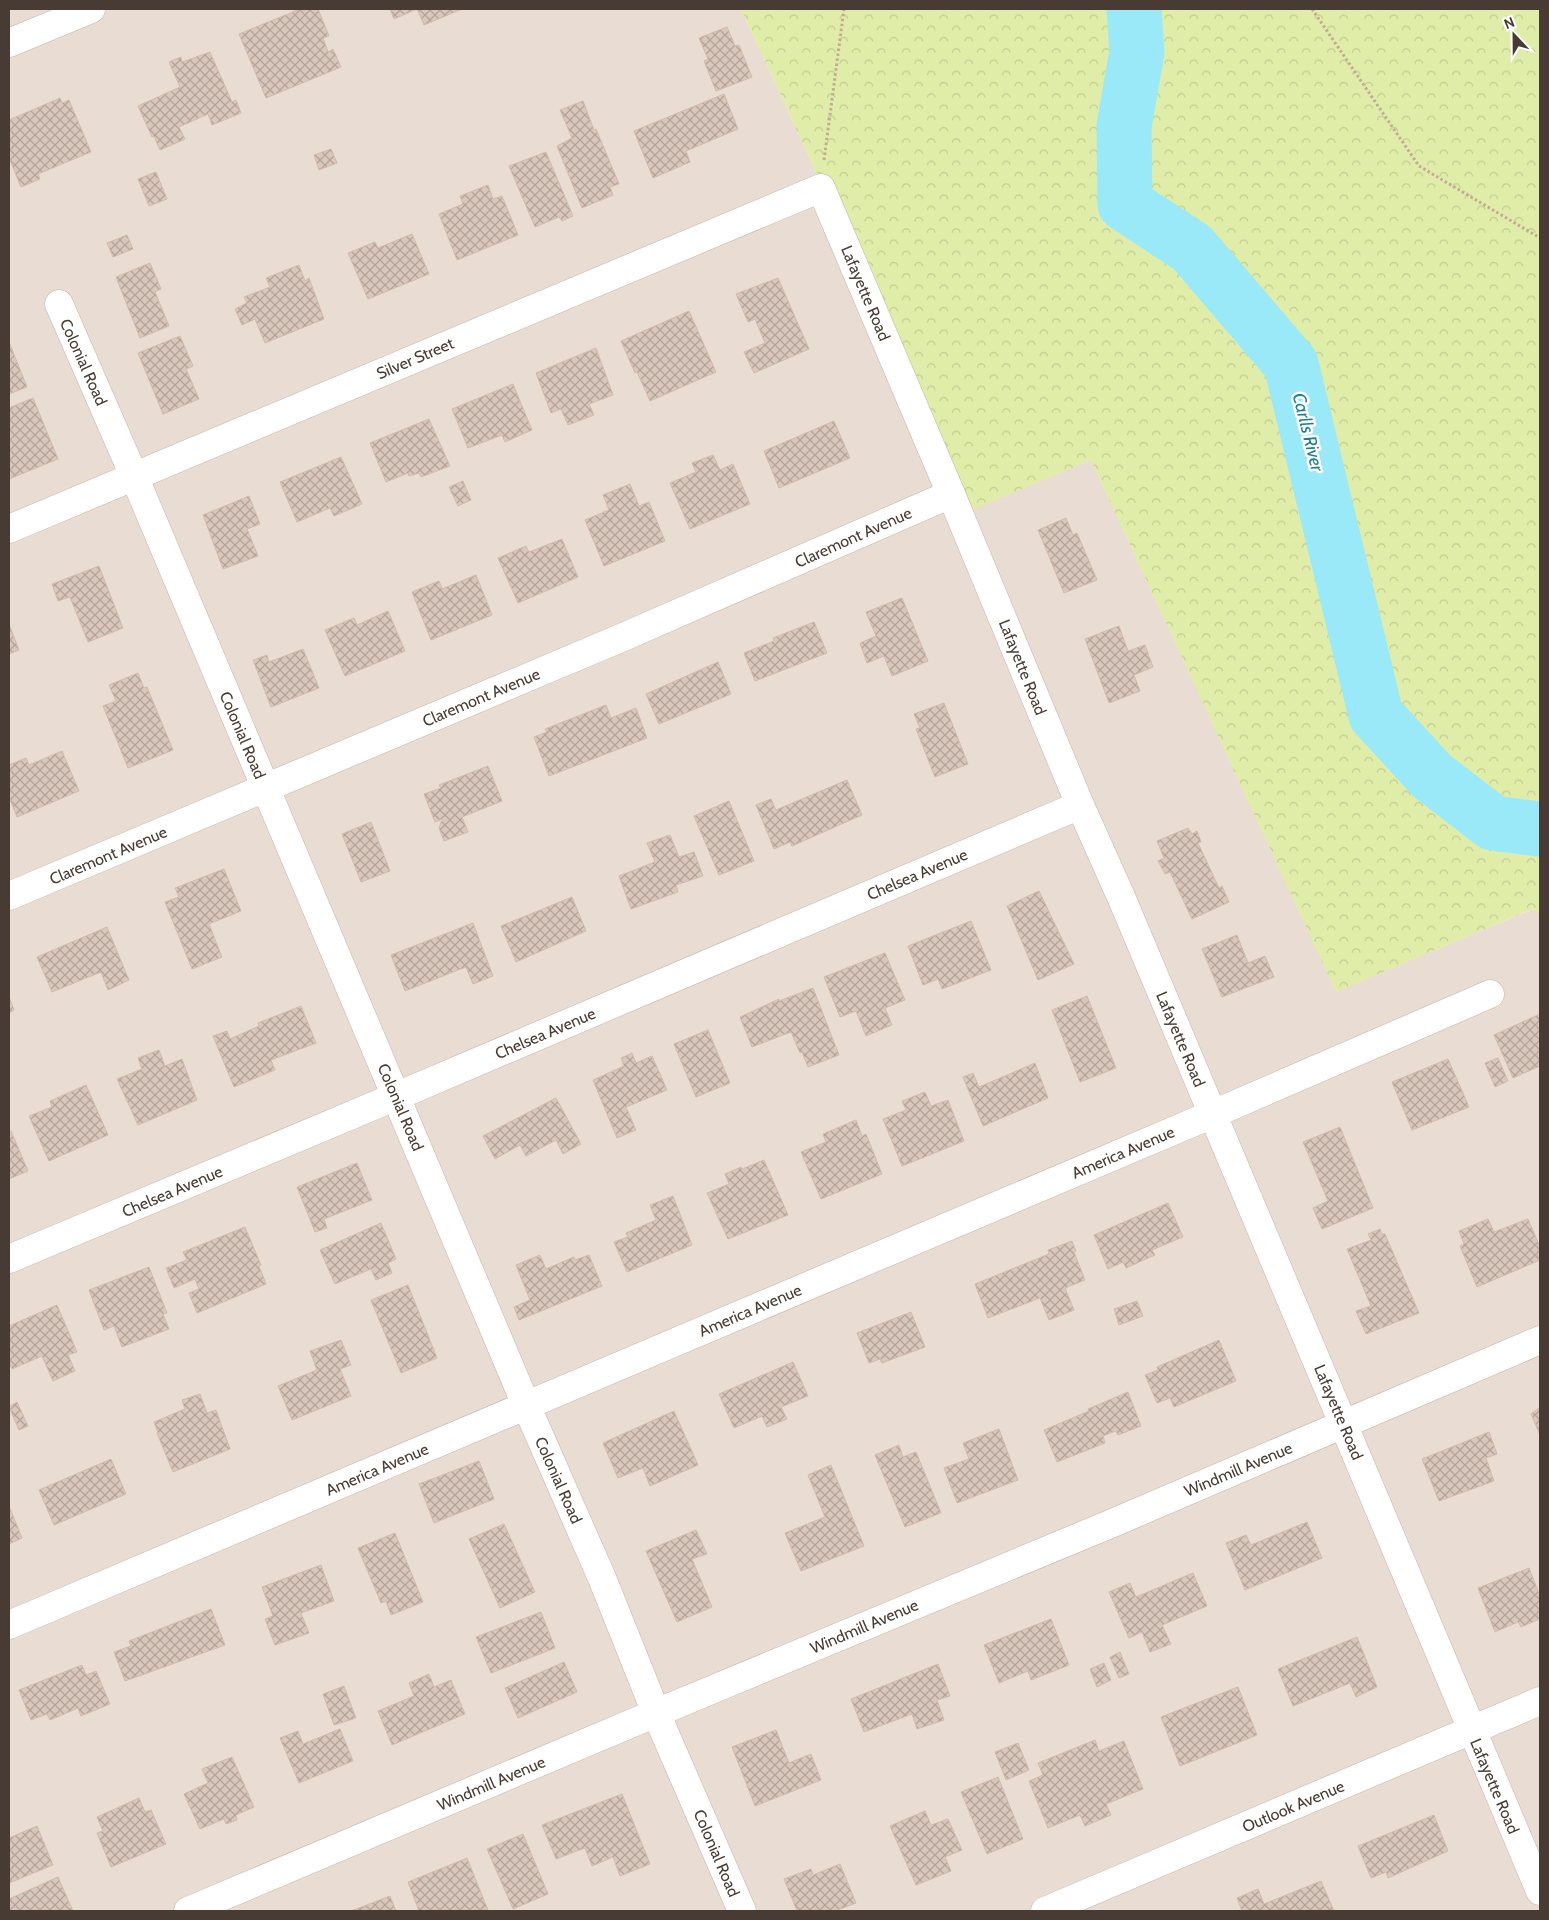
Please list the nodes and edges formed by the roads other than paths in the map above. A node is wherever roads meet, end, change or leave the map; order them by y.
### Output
1 (91, 9) edge
2 (9, 43) edge
3 (821, 188) joint
4 (59, 304) dead end
5 (134, 476) junction
6 (951, 494) junction
7 (9, 529) edge
8 (266, 789) junction
9 (1080, 805) junction
10 (9, 896) edge
11 (1490, 994) dead end
12 (396, 1096) junction
13 (1213, 1114) junction
14 (9, 1259) edge
15 (1540, 1340) edge
16 (526, 1405) junction
17 (1344, 1423) junction
18 (9, 1625) edge
19 (1540, 1701) edge
20 (656, 1713) junction
21 (1472, 1730) junction
22 (1540, 1891) edge
23 (188, 1911) edge
24 (742, 1911) edge
25 (1045, 1911) edge

1 - 2 street
3 - 5 street, Silver Street
3 - 6 street, Lafayette Road
4 - 5 street, Colonial Road
5 - 7 street, Silver Street
5 - 8 street, Colonial Road
6 - 8 street, Claremont Avenue
6 - 9 street, Lafayette Road
8 - 10 street, Claremont Avenue
8 - 12 street, Colonial Road
9 - 12 street, Chelsea Avenue
9 - 13 street, Lafayette Road
11 - 13 street, America Avenue
12 - 14 street, Chelsea Avenue
12 - 16 street, Colonial Road
13 - 16 street, America Avenue
13 - 17 street, Lafayette Road
15 - 17 street, Windmill Avenue
16 - 18 street, America Avenue
16 - 20 street, Colonial Road
17 - 20 street, Windmill Avenue
17 - 21 street, Lafayette Road
19 - 21 street, Outlook Avenue
20 - 23 street, Windmill Avenue
20 - 24 street, Colonial Road
21 - 22 street, Lafayette Road
21 - 25 street, Outlook Avenue

